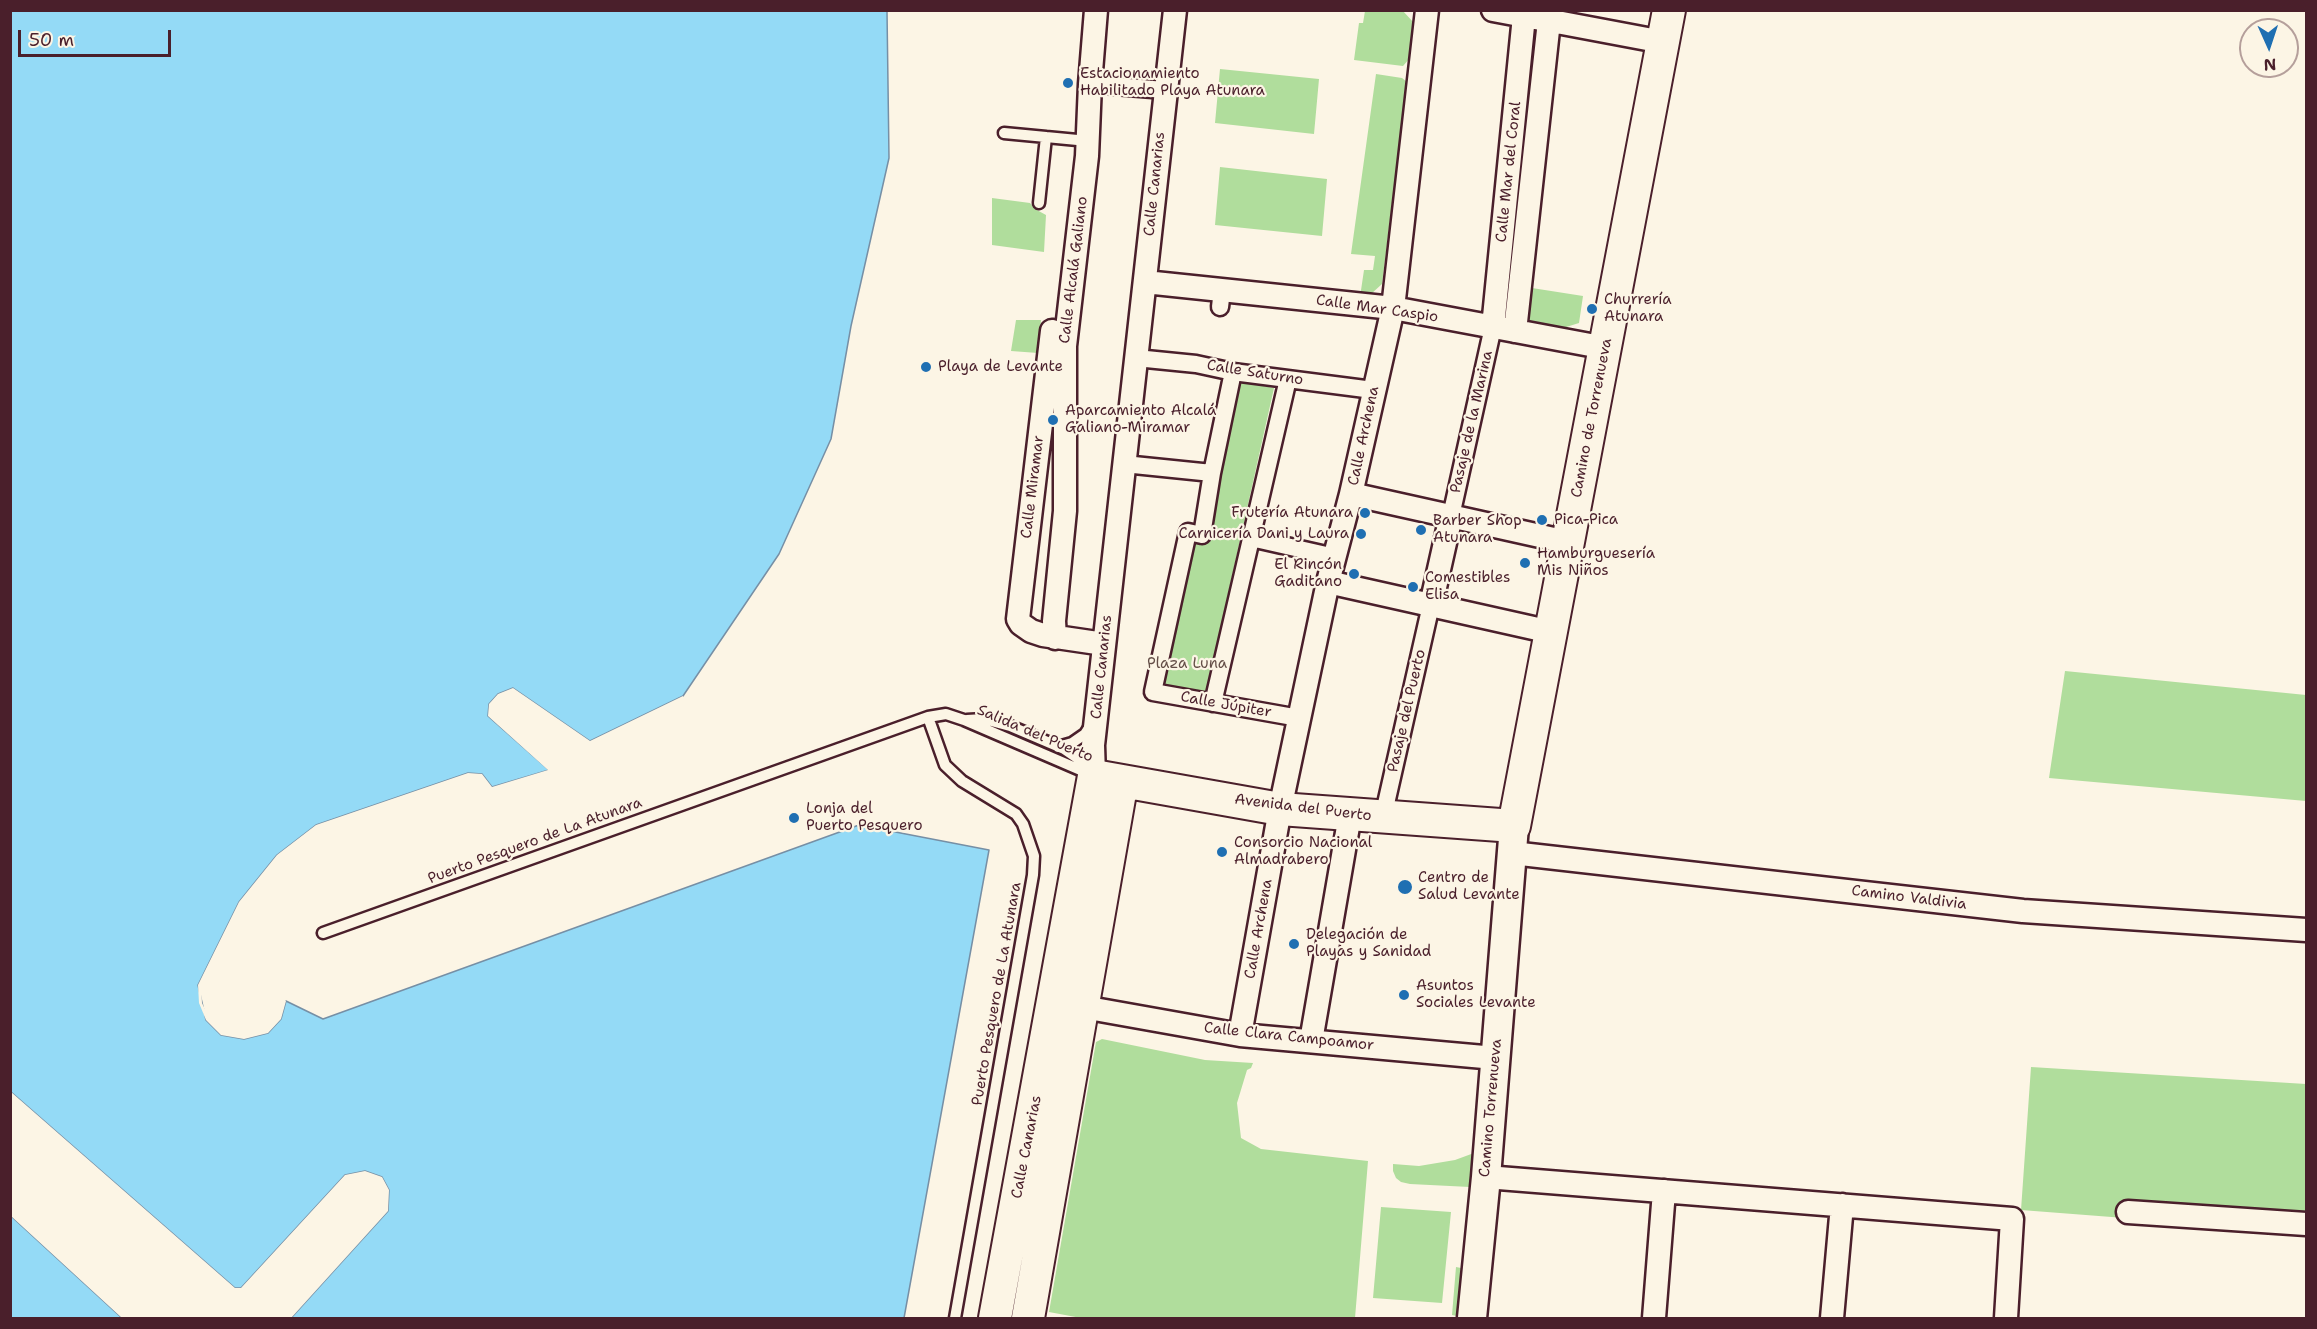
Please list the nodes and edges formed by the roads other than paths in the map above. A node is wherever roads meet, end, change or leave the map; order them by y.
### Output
1 (1096, 10) edge
2 (1175, 10) edge
3 (1427, 10) edge
4 (1493, 10) edge
5 (1669, 10) edge
6 (1524, 16) junction
7 (1549, 21) junction
8 (1663, 42) junction
9 (1090, 84) junction
10 (1165, 90) junction
11 (1004, 133) dead end
12 (1046, 137) junction
13 (1088, 141) junction
14 (1039, 203) dead end
15 (1078, 236) junction
16 (1145, 282) junction
17 (1393, 308) junction
18 (1504, 329) junction
19 (1606, 348) junction
20 (1136, 358) junction
21 (1233, 372) junction
22 (1288, 379) junction
23 (1373, 390) junction
24 (1124, 464) junction
25 (1212, 472) junction
26 (1351, 494) junction
27 (1451, 516) junction
28 (1251, 538) junction
29 (1567, 542) junction
30 (1335, 557) junction
31 (1328, 582) junction
32 (1431, 605) junction
33 (1551, 632) junction
34 (1055, 638) junction
35 (1104, 644) junction
36 (1213, 703) junction
37 (928, 717) junction
38 (1096, 718) junction
39 (1299, 718) junction
40 (964, 720) junction
41 (1057, 747) junction
42 (1108, 778) junction
43 (1280, 808) junction
44 (1350, 815) junction
45 (1383, 818) junction
46 (1513, 839) junction
47 (2307, 930) edge
48 (322, 933) dead end
49 (1083, 1007) junction
50 (1240, 1035) junction
51 (1311, 1041) junction
52 (1495, 1058) junction
53 (1486, 1177) junction
54 (1664, 1191) junction
55 (1842, 1205) junction
56 (2128, 1212) dead end
57 (2307, 1224) edge
58 (955, 1318) edge
59 (995, 1318) edge
60 (1028, 1318) edge
61 (1472, 1318) edge
62 (1654, 1318) edge
63 (1832, 1318) edge
64 (2006, 1318) edge

1 - 9 street, Calle Alcalá Galiano
2 - 10 street, Calle Canarias
3 - 17 street, Calle Archena
4 - 6 street
5 - 8 main road, Camino de Torrenueva
6 - 7 street
6 - 18 street, Calle Mar del Coral
7 - 8 street
7 - 18 street, Calle Mar del Coral
8 - 19 main road, Camino de Torrenueva
9 - 10 street
9 - 13 street, Calle Alcalá Galiano
10 - 16 street, Calle Canarias
11 - 12 lane
12 - 13 lane
12 - 14 lane
13 - 15 street, Calle Alcalá Galiano
15 - 34 street, Calle Alcalá Galiano
15 - 34 street, Calle Miramar
16 - 17 street, Calle Mar Caspio
16 - 20 street, Calle Canarias
17 - 18 street, Calle Mar Caspio
17 - 23 street, Calle Archena
18 - 19 street, Calle Mar Caspio
18 - 27 street, Pasaje de la Marina
19 - 29 main road, Camino de Torrenueva
20 - 21 street, Calle Saturno
20 - 24 street, Calle Canarias
21 - 22 street, Calle Saturno
21 - 25 street
22 - 23 street, Calle Saturno
22 - 28 street
23 - 26 street, Calle Archena
24 - 25 street
24 - 35 street, Calle Canarias
25 - 36 street, Calle Júpiter
26 - 27 street
26 - 30 street, Calle Archena
27 - 29 street
27 - 32 street
28 - 30 street
28 - 36 street
29 - 33 main road, Camino de Torrenueva
30 - 31 street, Calle Archena
31 - 32 street
31 - 39 street, Calle Archena
32 - 33 street
32 - 45 street, Pasaje del Puerto
33 - 46 main road, Camino de Torrenueva
34 - 35 street, Calle Miramar
35 - 38 street, Calle Canarias
36 - 39 street, Calle Júpiter
37 - 40 lane, Puerto Pesquero de La Atunara
37 - 48 lane, Puerto Pesquero de La Atunara
37 - 58 lane, Puerto Pesquero de La Atunara
38 - 41 lane
38 - 42 street, Calle Canarias
39 - 43 street, Calle Archena
40 - 41 lane
40 - 42 lane, Salida del Puerto
41 - 42 lane
42 - 43 main road, Avenida del Puerto
42 - 49 main road, Calle Canarias
42 - 59 main road, Calle Canarias
43 - 44 main road, Avenida del Puerto
43 - 50 street, Calle Archena
44 - 45 main road, Avenida del Puerto
44 - 51 street
45 - 46 main road, Avenida del Puerto
46 - 47 street, Camino Valdivia
46 - 52 street, Camino Torrenueva
49 - 50 street, Calle Clara Campoamor
49 - 60 main road, Calle Canarias
50 - 51 street, Calle Clara Campoamor
51 - 52 street, Calle Clara Campoamor
52 - 53 street, Camino Torrenueva
53 - 54 street
53 - 61 street, Camino Torrenueva
54 - 55 street
54 - 62 street
55 - 63 street
55 - 64 street
56 - 57 street

